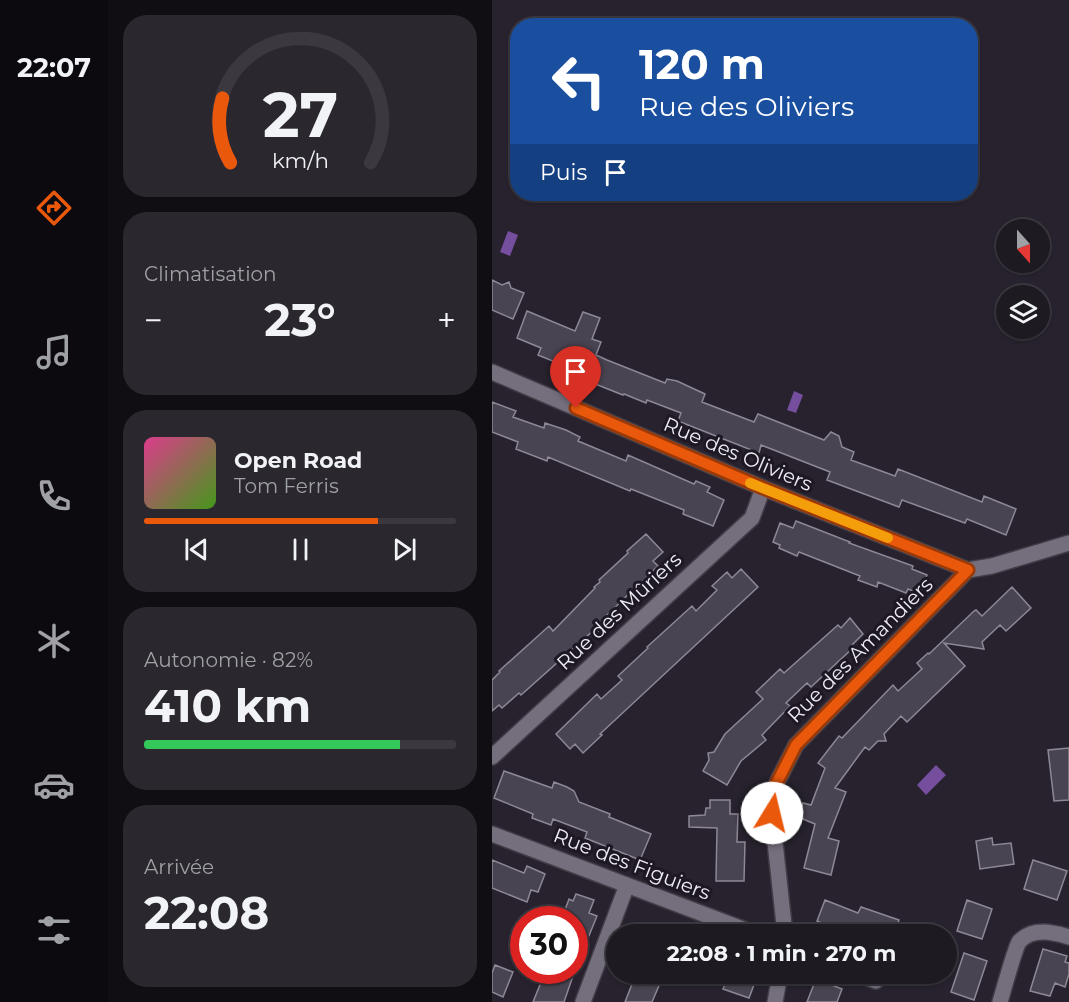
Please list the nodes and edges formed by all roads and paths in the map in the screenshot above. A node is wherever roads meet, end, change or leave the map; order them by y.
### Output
1 (492, 372) edge
2 (763, 488) junction
3 (1069, 543) edge
4 (968, 570) junction
5 (492, 757) edge
6 (492, 834) edge
7 (627, 885) junction
8 (730, 924) edge
9 (784, 924) edge
10 (1069, 938) edge
11 (778, 984) edge
12 (583, 1002) edge
13 (775, 1002) edge
14 (1000, 1002) edge

1 - 2 street, Rue des Oliviers
2 - 4 street, Rue des Oliviers
2 - 5 street, Rue des Mûriers
3 - 4 street
4 - 9 street, Rue des Amandiers
6 - 7 street, Rue des Figuiers
7 - 8 street, Rue des Figuiers
7 - 12 street
10 - 14 street
11 - 13 street

